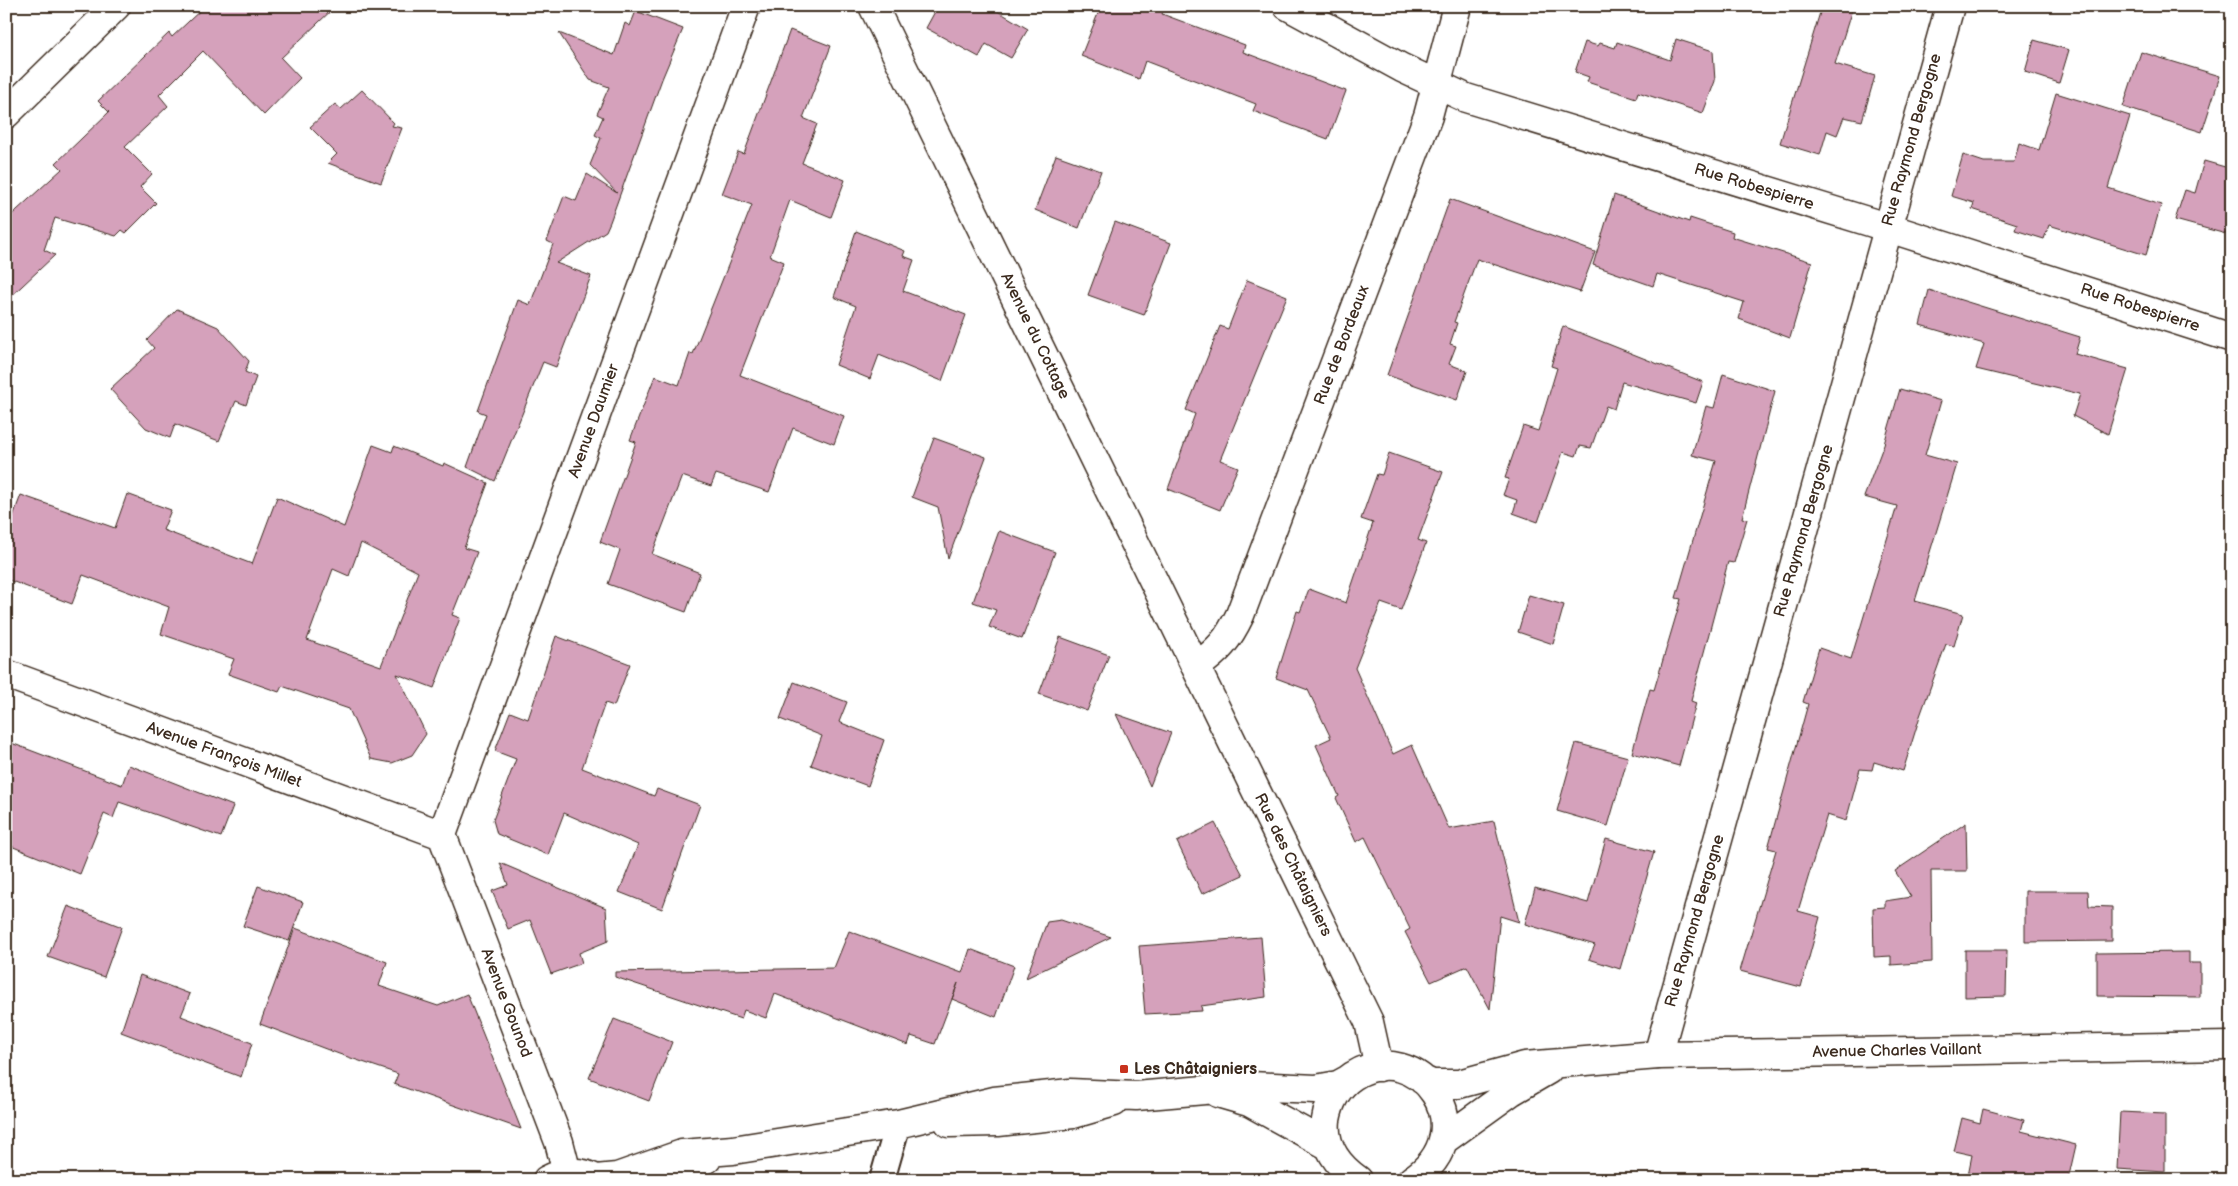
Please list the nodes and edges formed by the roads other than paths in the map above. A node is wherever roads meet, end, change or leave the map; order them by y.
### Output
1 (116, 6) edge
2 (746, 6) edge
3 (872, 6) edge
4 (1288, 6) edge
5 (1457, 6) edge
6 (1950, 6) edge
7 (1437, 85) junction
8 (6, 114) edge
9 (1888, 228) junction
10 (2232, 338) edge
11 (1197, 666) junction
12 (6, 674) edge
13 (442, 835) junction
14 (2232, 1046) edge
15 (1658, 1055) junction
16 (1563, 1062) junction
17 (1379, 1067) junction
18 (1348, 1079) junction
19 (1423, 1080) junction
20 (1200, 1091) junction
21 (898, 1124) junction
22 (1444, 1140) junction
23 (1329, 1146) junction
24 (733, 1150) junction
25 (557, 1176) edge
26 (597, 1180) edge
27 (670, 1180) edge
28 (882, 1180) edge
29 (1358, 1180) edge
30 (1412, 1180) edge

1 - 8 street
2 - 13 street, Avenue Daumier
3 - 11 street, Avenue du Cottage
4 - 7 street, Rue Robespierre
5 - 7 street, Rue de Bordeaux
6 - 9 street, Rue Raymond Bergogne
7 - 9 street, Rue Robespierre
7 - 11 street, Rue de Bordeaux
9 - 10 street, Rue Robespierre
9 - 15 street, Rue Raymond Bergogne
11 - 17 street, Rue des Châtaigniers
12 - 13 street, Avenue François Millet
13 - 25 street, Avenue Gounod
14 - 15 street, Avenue Charles Vaillant
15 - 16 street, Avenue Charles Vaillant
16 - 19 street, Avenue Charles Vaillant
16 - 22 street, Avenue Charles Vaillant
17 - 18 street
17 - 19 street
18 - 20 street
18 - 23 street
19 - 22 street
20 - 21 street
20 - 23 street
21 - 24 street
21 - 28 lane
22 - 30 street
23 - 29 street
24 - 26 street
24 - 27 street
25 - 26 street

